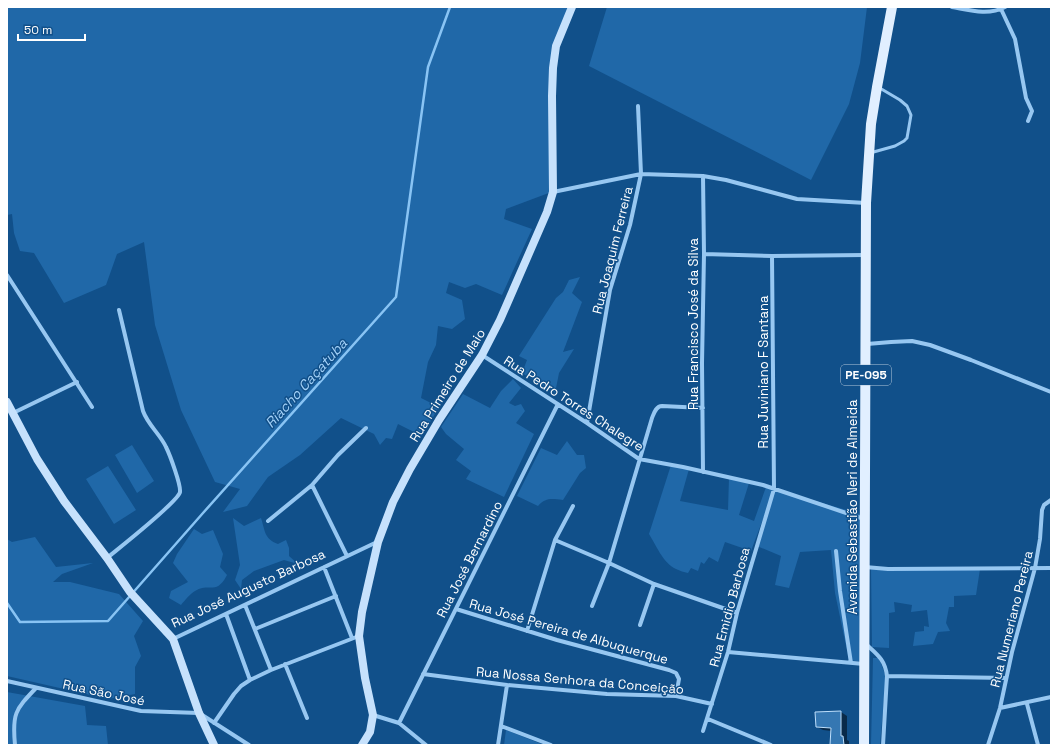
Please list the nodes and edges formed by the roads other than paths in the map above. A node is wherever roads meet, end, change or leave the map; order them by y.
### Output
1 (572, 7) edge
2 (892, 7) edge
3 (952, 7) edge
4 (1003, 8) edge
5 (876, 87) junction
6 (638, 106) dead end
7 (1028, 121) dead end
8 (869, 154) junction
9 (641, 174) junction
10 (703, 176) junction
11 (553, 192) junction
12 (866, 203) junction
13 (704, 254) junction
14 (866, 255) junction
15 (772, 256) junction
16 (7, 275) edge
17 (119, 310) dead end
18 (866, 344) junction
19 (482, 355) junction
20 (77, 382) junction
21 (1051, 392) edge
22 (7, 402) edge
23 (558, 404) junction
24 (92, 407) dead end
25 (703, 408) junction
26 (13, 413) junction
27 (587, 423) junction
28 (366, 428) dead end
29 (640, 459) junction
30 (704, 472) junction
31 (312, 485) junction
32 (774, 489) junction
33 (1051, 500) edge
34 (573, 506) dead end
35 (865, 519) junction
36 (268, 521) dead end
37 (555, 540) junction
38 (378, 542) junction
39 (836, 551) dead end
40 (347, 556) junction
41 (108, 558) junction
42 (609, 563) junction
43 (324, 567) junction
44 (865, 568) junction
45 (1035, 568) junction
46 (1051, 568) edge
47 (654, 584) junction
48 (336, 596) junction
49 (245, 605) junction
50 (592, 606) dead end
51 (456, 609) junction
52 (737, 613) junction
53 (226, 614) junction
54 (640, 625) dead end
55 (255, 629) junction
56 (527, 631) junction
57 (355, 637) junction
58 (173, 639) junction
59 (864, 643) junction
60 (728, 652) junction
61 (851, 663) junction
62 (285, 664) junction
63 (864, 664) junction
64 (271, 670) junction
65 (423, 674) junction
66 (887, 676) junction
67 (1006, 678) junction
68 (250, 680) junction
69 (7, 681) edge
70 (508, 685) junction
71 (36, 688) junction
72 (676, 696) junction
73 (1051, 698) edge
74 (712, 704) junction
75 (1027, 704) junction
76 (1000, 708) junction
77 (199, 713) junction
78 (373, 715) junction
79 (307, 718) dead end
80 (708, 719) junction
81 (214, 723) junction
82 (399, 723) junction
83 (501, 726) junction
84 (704, 731) dead end
85 (15, 745) edge
86 (214, 745) edge
87 (248, 745) edge
88 (362, 745) edge
89 (426, 745) edge
90 (498, 745) edge
91 (551, 745) edge
92 (770, 745) edge
93 (864, 745) edge
94 (883, 745) edge
95 (988, 745) edge
96 (1038, 745) edge

1 - 11 street, Rua Primeiro de Maio
2 - 5 main road, Avenida Sebastião Neri de Almeida / PE-095
3 - 4 street
4 - 7 street
5 - 8 main road, Avenida Sebastião Neri de Almeida / PE-095
5 - 8 lane
6 - 9 street, Rua Joaquim Ferreira
8 - 12 main road, Avenida Sebastião Neri de Almeida / PE-095
9 - 10 street
9 - 11 street
9 - 27 street, Rua Joaquim Ferreira
10 - 12 street
10 - 13 street, Rua Francisco José da Silva
11 - 19 street, Rua Primeiro de Maio
12 - 14 main road, Avenida Sebastião Neri de Almeida / PE-095
13 - 15 street
13 - 25 street, Rua Francisco José da Silva
14 - 15 street
14 - 18 main road, Avenida Sebastião Neri de Almeida / PE-095
15 - 32 street, Rua Juviniano F Santana
16 - 20 street
17 - 41 street
18 - 21 street
18 - 35 main road, Avenida Sebastião Neri de Almeida / PE-095
19 - 23 street, Rua Pedro Torres Chalegre
19 - 38 street, Rua Primeiro de Maio
20 - 24 street
20 - 26 street
22 - 26 street, Rua José Augusto Barbosa
23 - 27 street, Rua Pedro Torres Chalegre
23 - 51 street, Rua José Bernardino
25 - 29 street
25 - 30 street, Rua Francisco José da Silva
26 - 41 street, Rua José Augusto Barbosa
27 - 29 street, Rua Pedro Torres Chalegre
28 - 31 street
29 - 30 street, Rua Pedro Torres Chalegre
29 - 42 street
30 - 32 street, Rua Pedro Torres Chalegre
31 - 36 street
31 - 40 street
32 - 35 street, Rua Pedro Torres Chalegre
32 - 52 street, Rua Emidio Barbosa
33 - 45 street, Rua Numeriano Pereira
34 - 37 street
35 - 44 main road, Avenida Sebastião Neri de Almeida / PE-095
37 - 42 street
37 - 56 street
38 - 40 street, Rua José Augusto Barbosa
38 - 57 street, Rua Primeiro de Maio
39 - 61 street
40 - 43 street, Rua José Augusto Barbosa
41 - 58 street, Rua José Augusto Barbosa
42 - 47 street
42 - 50 street
43 - 48 street
43 - 49 street, Rua José Augusto Barbosa
44 - 45 street
44 - 59 main road, Avenida Sebastião Neri de Almeida / PE-095
45 - 46 street
45 - 67 street, Rua Numeriano Pereira
47 - 52 street
47 - 54 street
48 - 55 street
48 - 57 street
49 - 53 street, Rua José Augusto Barbosa
49 - 55 street
51 - 56 street, Rua José Pereira de Albuquerque
51 - 65 street, Rua José Bernardino
52 - 60 street, Rua Emidio Barbosa
53 - 58 street, Rua José Augusto Barbosa
53 - 68 street
55 - 64 street
56 - 72 street, Rua José Pereira de Albuquerque
57 - 62 street
57 - 78 street, Rua Primeiro de Maio
58 - 77 street
59 - 63 main road, Avenida Sebastião Neri de Almeida / PE-095
59 - 66 street
60 - 61 street
60 - 74 street, Rua Emidio Barbosa
61 - 63 street
62 - 64 street
62 - 79 street
63 - 93 main road, Avenida Sebastião Neri de Almeida / PE-095
64 - 68 street
65 - 70 street, Rua Nossa Senhora da Conceição
65 - 82 street, Rua José Bernardino
66 - 67 street
66 - 94 street
67 - 76 street, Rua Numeriano Pereira
68 - 81 street
69 - 71 street, Rua São José
70 - 72 street, Rua Nossa Senhora da Conceição
70 - 83 street
71 - 77 street, Rua São José
71 - 85 street
72 - 74 street, Rua Nossa Senhora da Conceição
73 - 75 street
74 - 80 street, Rua Emidio Barbosa
75 - 76 street
75 - 96 street
76 - 95 street, Rua Numeriano Pereira
77 - 81 street
77 - 86 street
78 - 82 street
78 - 88 street
80 - 84 street, Rua Emidio Barbosa
80 - 92 street
81 - 87 street
82 - 89 street
83 - 90 street
83 - 91 street

